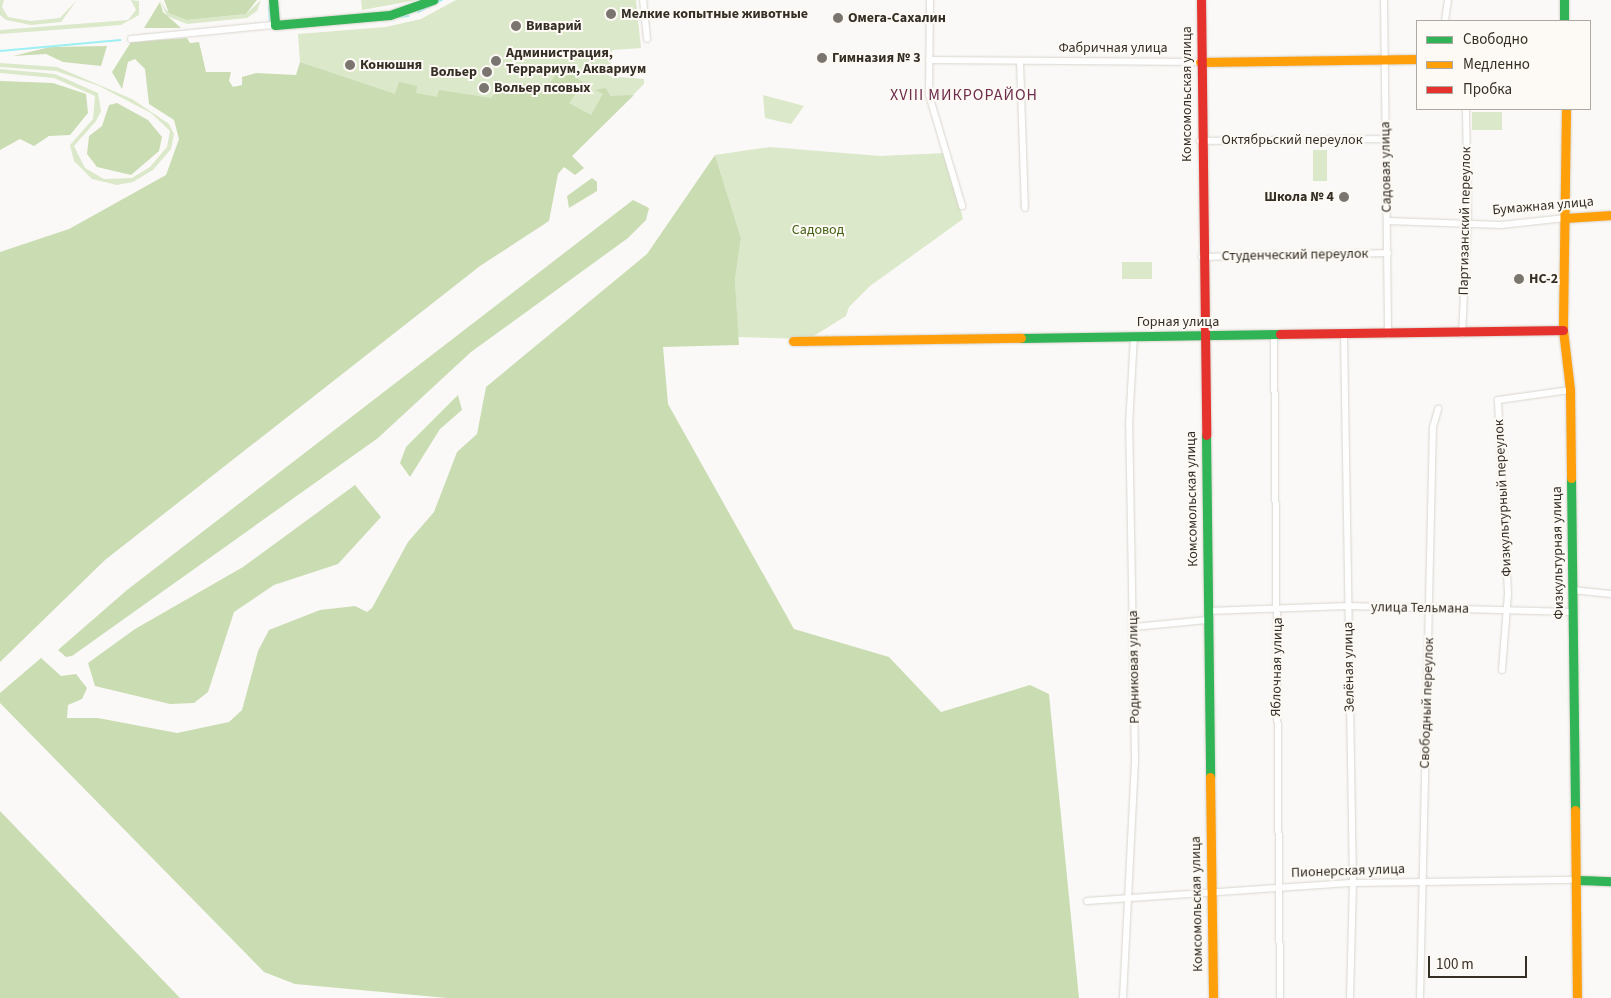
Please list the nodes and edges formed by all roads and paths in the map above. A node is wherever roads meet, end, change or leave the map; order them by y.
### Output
1 (273, 0) edge
2 (433, 0) edge
3 (643, 0) edge
4 (930, 0) edge
5 (1201, 0) edge
6 (1384, 0) edge
7 (1448, 0) edge
8 (1564, 0) edge
9 (1445, 20) edge
10 (1564, 20) edge
11 (275, 24) junction
12 (131, 39) dead end
13 (647, 39) dead end
14 (1386, 59) junction
15 (1416, 59) edge
16 (929, 60) junction
17 (1020, 61) junction
18 (1200, 62) junction
19 (1466, 110) edge
20 (1566, 110) edge
21 (1384, 139) junction
22 (1200, 140) junction
23 (962, 206) dead end
24 (1025, 208) dead end
25 (1611, 215) edge
26 (1566, 218) junction
27 (1387, 221) junction
28 (1468, 223) junction
29 (1388, 253) junction
30 (1201, 257) junction
31 (1563, 330) junction
32 (1462, 334) junction
33 (1344, 335) junction
34 (1388, 335) junction
35 (1134, 336) junction
36 (1203, 336) junction
37 (1274, 336) junction
38 (793, 341) dead end
39 (1570, 390) junction
40 (1438, 409) dead end
41 (1572, 590) junction
42 (1611, 594) edge
43 (1348, 606) junction
44 (1278, 607) junction
45 (1430, 608) junction
46 (1508, 610) junction
47 (1573, 612) junction
48 (1207, 615) junction
49 (1134, 627) junction
50 (1502, 670) dead end
51 (1577, 880) junction
52 (1611, 881) edge
53 (1353, 883) junction
54 (1422, 883) junction
55 (1281, 887) junction
56 (1210, 892) junction
57 (1127, 898) junction
58 (1087, 901) dead end
59 (1123, 998) edge
60 (1213, 998) edge
61 (1280, 998) edge
62 (1350, 998) edge
63 (1420, 998) edge
64 (1577, 998) edge

1 - 11 street
2 - 11 street
3 - 13 street
4 - 16 street
5 - 18 street, Комсомольская улица
6 - 14 street, Садовая улица
7 - 9 street
8 - 10 street
11 - 12 street
14 - 15 street, Фабричная улица
14 - 18 street, Фабричная улица
14 - 21 street, Садовая улица
16 - 17 street, Фабричная улица
16 - 23 street
17 - 18 street, Фабричная улица
17 - 24 street
18 - 22 street, Комсомольская улица
19 - 28 street, Партизанский переулок
20 - 26 street, Физкультурная улица
21 - 22 street, Октябрьский переулок
21 - 27 street, Садовая улица
22 - 30 street, Комсомольская улица
25 - 26 street, Бумажная улица
26 - 28 street, Бумажная улица
26 - 31 street, Физкультурная улица
27 - 28 street, Бумажная улица
27 - 29 street, Садовая улица
28 - 32 street, Партизанский переулок
29 - 30 street, Студенческий переулок
29 - 34 street, Садовая улица
30 - 36 street, Комсомольская улица
31 - 32 street, Горная улица
31 - 39 street, Физкультурная улица
32 - 34 street, Горная улица
33 - 34 street, Горная улица
33 - 37 street, Горная улица
33 - 43 street, Зелёная улица
35 - 36 street, Горная улица
35 - 38 street, Горная улица
35 - 49 street, Родниковая улица
36 - 37 street, Горная улица
36 - 48 street, Комсомольская улица
37 - 44 street, Яблочная улица
39 - 41 street, Физкультурная улица
39 - 46 street, Физкультурный переулок
40 - 45 street, Свободный переулок
41 - 42 street
41 - 47 street, Физкультурная улица
43 - 44 street, улица Тельмана
43 - 45 street, улица Тельмана
43 - 53 street, Зелёная улица
44 - 48 street, улица Тельмана
44 - 55 street, Яблочная улица
45 - 46 street, улица Тельмана
45 - 54 street, Свободный переулок
46 - 47 street, улица Тельмана
46 - 50 street, Физкультурный переулок
47 - 51 street, Физкультурная улица
48 - 49 street, улица Тельмана
48 - 56 street, Комсомольская улица
49 - 57 street, Родниковая улица
51 - 52 street, Пионерская улица
51 - 54 street, Пионерская улица
51 - 64 street, Физкультурная улица
53 - 54 street, Пионерская улица
53 - 55 street, Пионерская улица
53 - 62 street, Зелёная улица
54 - 63 street, Свободный переулок
55 - 56 street, Пионерская улица
55 - 61 street, Яблочная улица
56 - 57 street, Пионерская улица
56 - 60 street, Комсомольская улица
57 - 58 street, Пионерская улица
57 - 59 street, Родниковая улица

